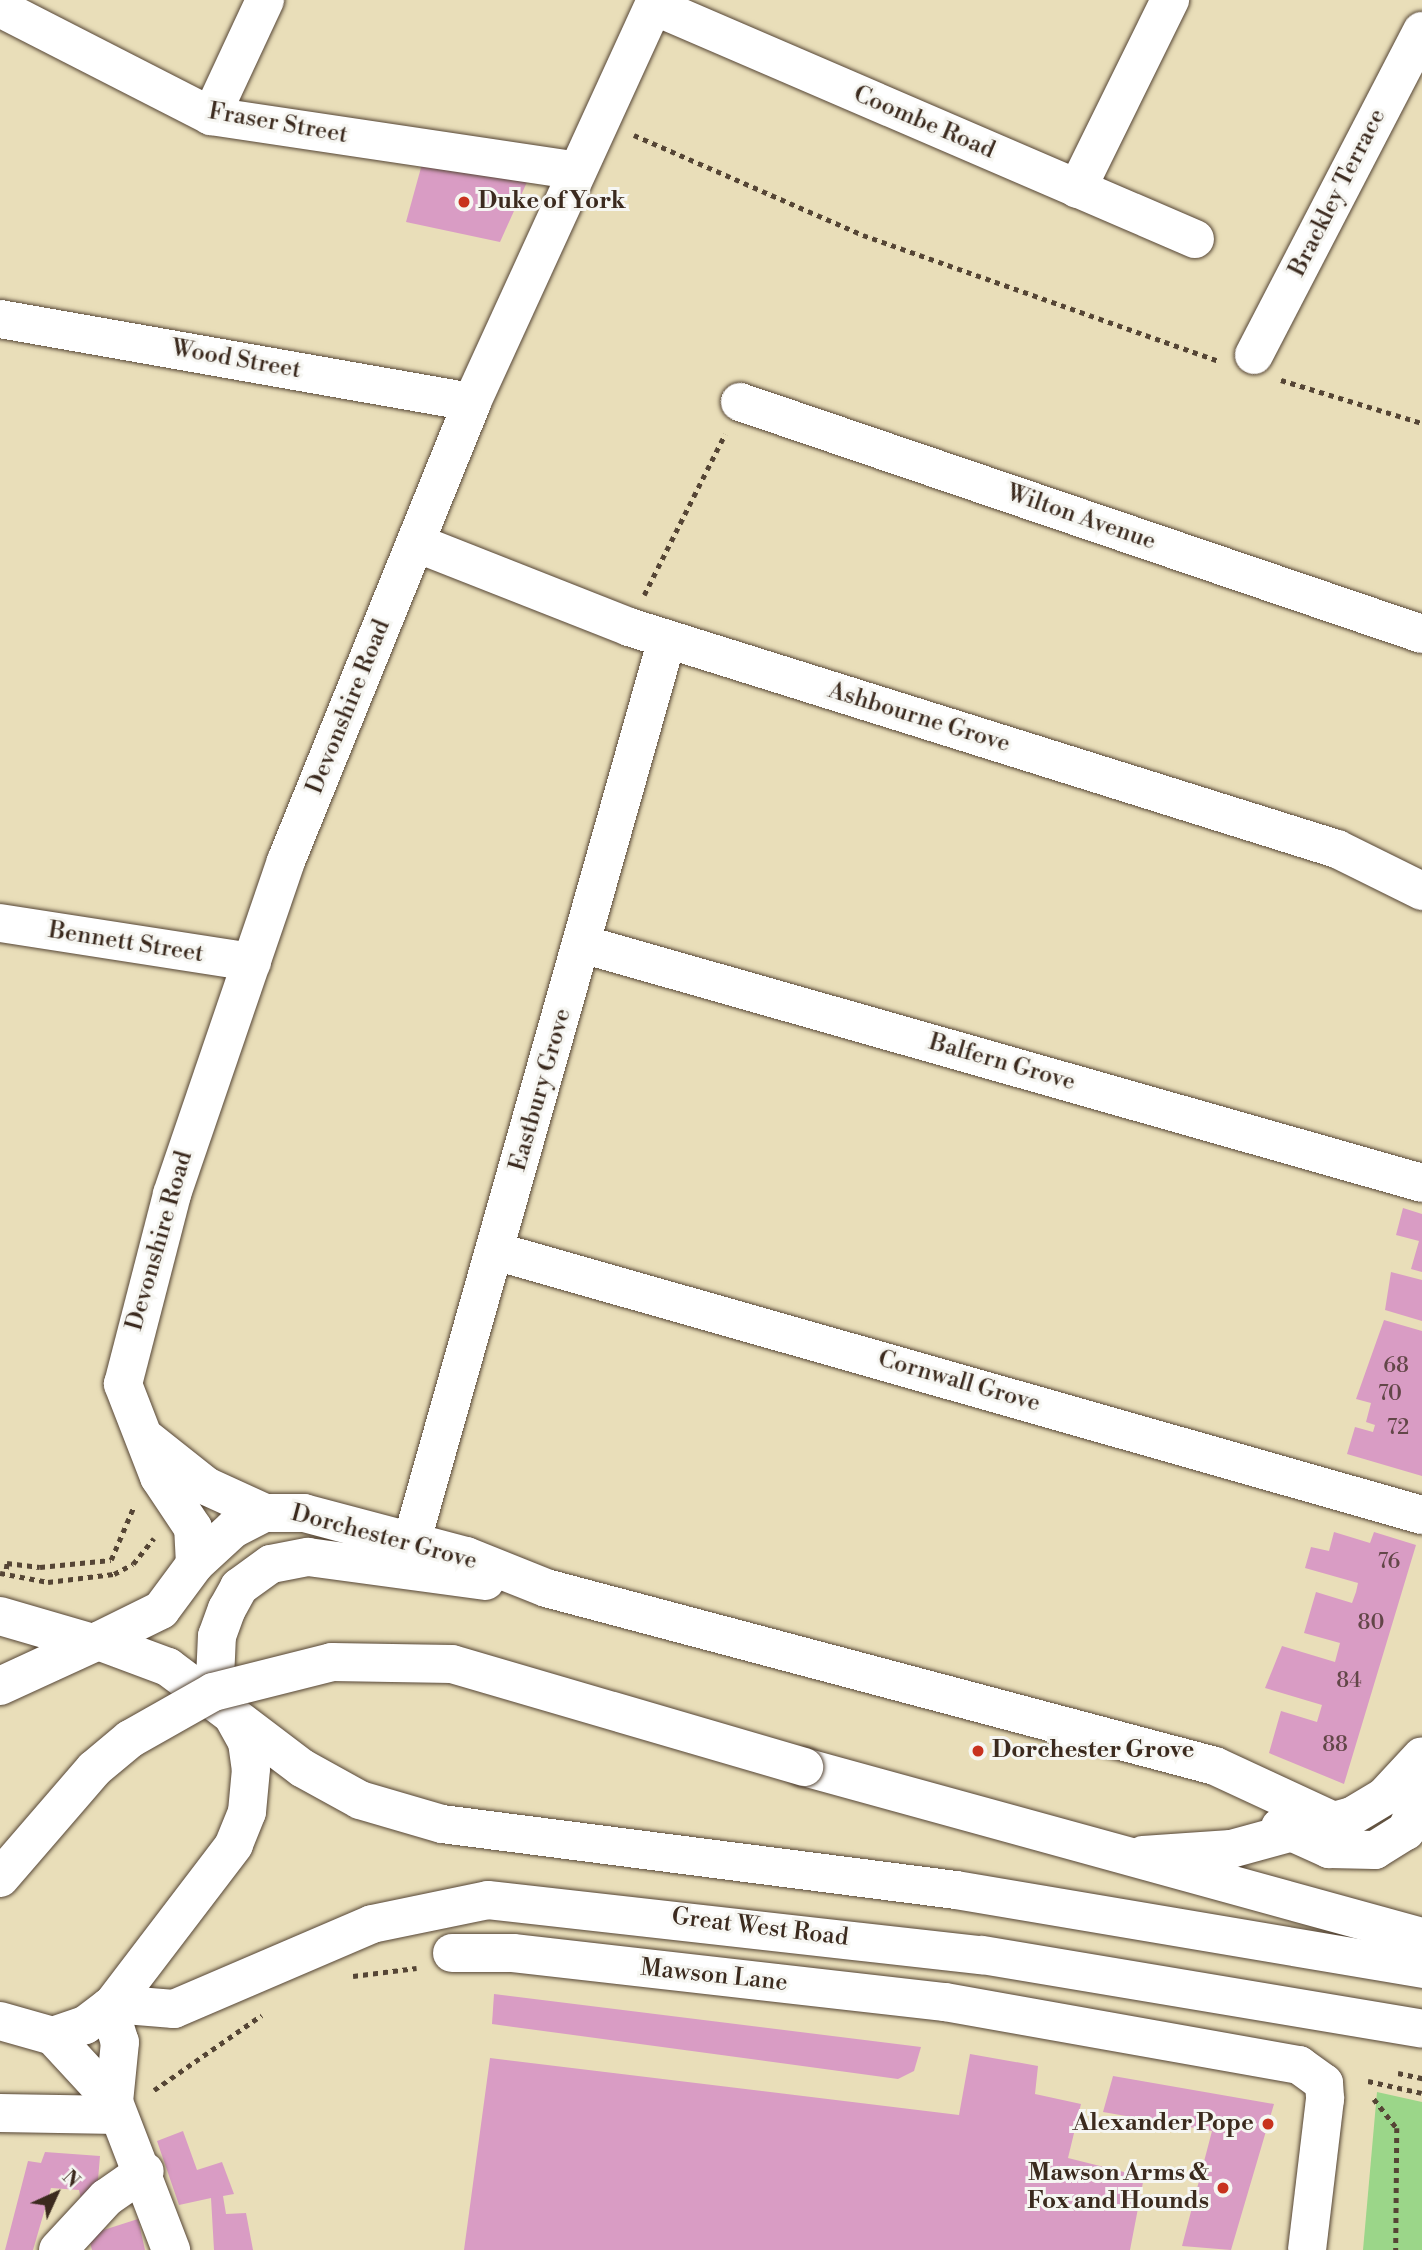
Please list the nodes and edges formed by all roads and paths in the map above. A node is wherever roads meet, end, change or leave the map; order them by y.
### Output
1 (265, 0) edge
2 (1170, 0) edge
3 (655, 3) edge
4 (0, 10) edge
5 (1422, 31) edge
6 (211, 116) junction
7 (601, 121) junction
8 (577, 171) junction
9 (1077, 189) junction
10 (1195, 239) dead end
11 (0, 318) edge
12 (1251, 365) junction
13 (472, 402) junction
14 (740, 402) joint
15 (1422, 423) edge
16 (416, 543) junction
17 (629, 627) junction
18 (1422, 634) edge
19 (667, 639) junction
20 (1422, 891) edge
21 (0, 923) edge
22 (582, 944) junction
23 (252, 962) junction
24 (1422, 1183) edge
25 (495, 1251) junction
26 (143, 1437) junction
27 (143, 1504) dead end
28 (265, 1513) junction
29 (1422, 1515) edge
30 (153, 1524) dead end
31 (412, 1540) junction
32 (195, 1564) junction
33 (6, 1569) dead end
34 (0, 1573) edge
35 (546, 1588) junction
36 (0, 1616) edge
37 (93, 1642) junction
38 (0, 1686) edge
39 (223, 1708) junction
40 (1155, 1753) junction
41 (1422, 1756) edge
42 (1422, 1794) edge
43 (1329, 1819) junction
44 (1291, 1833) junction
45 (1124, 1854) junction
46 (0, 1878) edge
47 (1422, 1937) edge
48 (982, 1955) junction
49 (437, 1960) joint
50 (1422, 1969) edge
51 (347, 1978) dead end
52 (111, 2006) junction
53 (976, 2007) junction
54 (275, 2008) dead end
55 (0, 2021) edge
56 (1422, 2029) edge
57 (53, 2036) junction
58 (1398, 2073) dead end
59 (1422, 2078) edge
60 (1368, 2081) dead end
61 (1422, 2093) edge
62 (1374, 2099) dead end
63 (116, 2108) junction
64 (0, 2113) edge
65 (145, 2171) junction
66 (58, 2250) edge
67 (170, 2250) edge
68 (1307, 2250) edge
69 (1396, 2250) edge

1 - 6 main road
2 - 9 main road
3 - 7 main road, Devonshire Road
3 - 9 main road, Coombe Road
4 - 6 main road, Fraser Street
5 - 12 main road, Brackley Terrace
6 - 8 main road, Fraser Street
7 - 8 main road, Devonshire Road
7 - 12 path
8 - 13 main road, Devonshire Road
9 - 10 main road, Coombe Road
11 - 13 main road, Wood Street
12 - 15 path
13 - 16 main road, Devonshire Road
14 - 17 path
14 - 18 main road, Wilton Avenue
16 - 17 main road, Ashbourne Grove
16 - 23 main road, Devonshire Road
17 - 19 main road, Ashbourne Grove
19 - 20 main road, Ashbourne Grove
19 - 22 main road, Eastbury Grove
21 - 23 main road, Bennett Street
22 - 24 main road, Balfern Grove
22 - 25 main road, Eastbury Grove
23 - 26 main road, Devonshire Road
25 - 29 main road, Cornwall Grove
25 - 31 main road, Eastbury Grove
26 - 28 main road, Devonshire Road
26 - 32 main road, Devonshire Road
27 - 33 path
28 - 31 main road, Dorchester Grove
28 - 32 main road, Dorchester Grove
30 - 34 path
31 - 35 main road, Dorchester Grove
32 - 37 main road, Dorchester Grove
35 - 39 main road, Dorchester Grove
35 - 40 main road, Dorchester Grove
36 - 37 main road
37 - 38 main road, Dorchester Grove
37 - 39 main road
39 - 50 main road
39 - 52 main road
40 - 43 main road, Dorchester Grove
40 - 44 main road, Dorchester Grove
41 - 43 main road
42 - 44 main road, Dorchester Grove
43 - 44 main road
44 - 45 main road
45 - 46 main road, bridge
45 - 47 main road
48 - 52 main road, Great West Road
48 - 53 main road
48 - 56 main road, Great West Road
49 - 51 path
49 - 53 main road, Mawson Lane
52 - 57 main road
52 - 63 main road
53 - 68 main road, Mawson Lane
54 - 63 path
55 - 57 main road
57 - 63 main road
58 - 59 path
60 - 61 path
62 - 69 path
63 - 64 main road
63 - 65 main road
65 - 66 main road
65 - 67 main road

